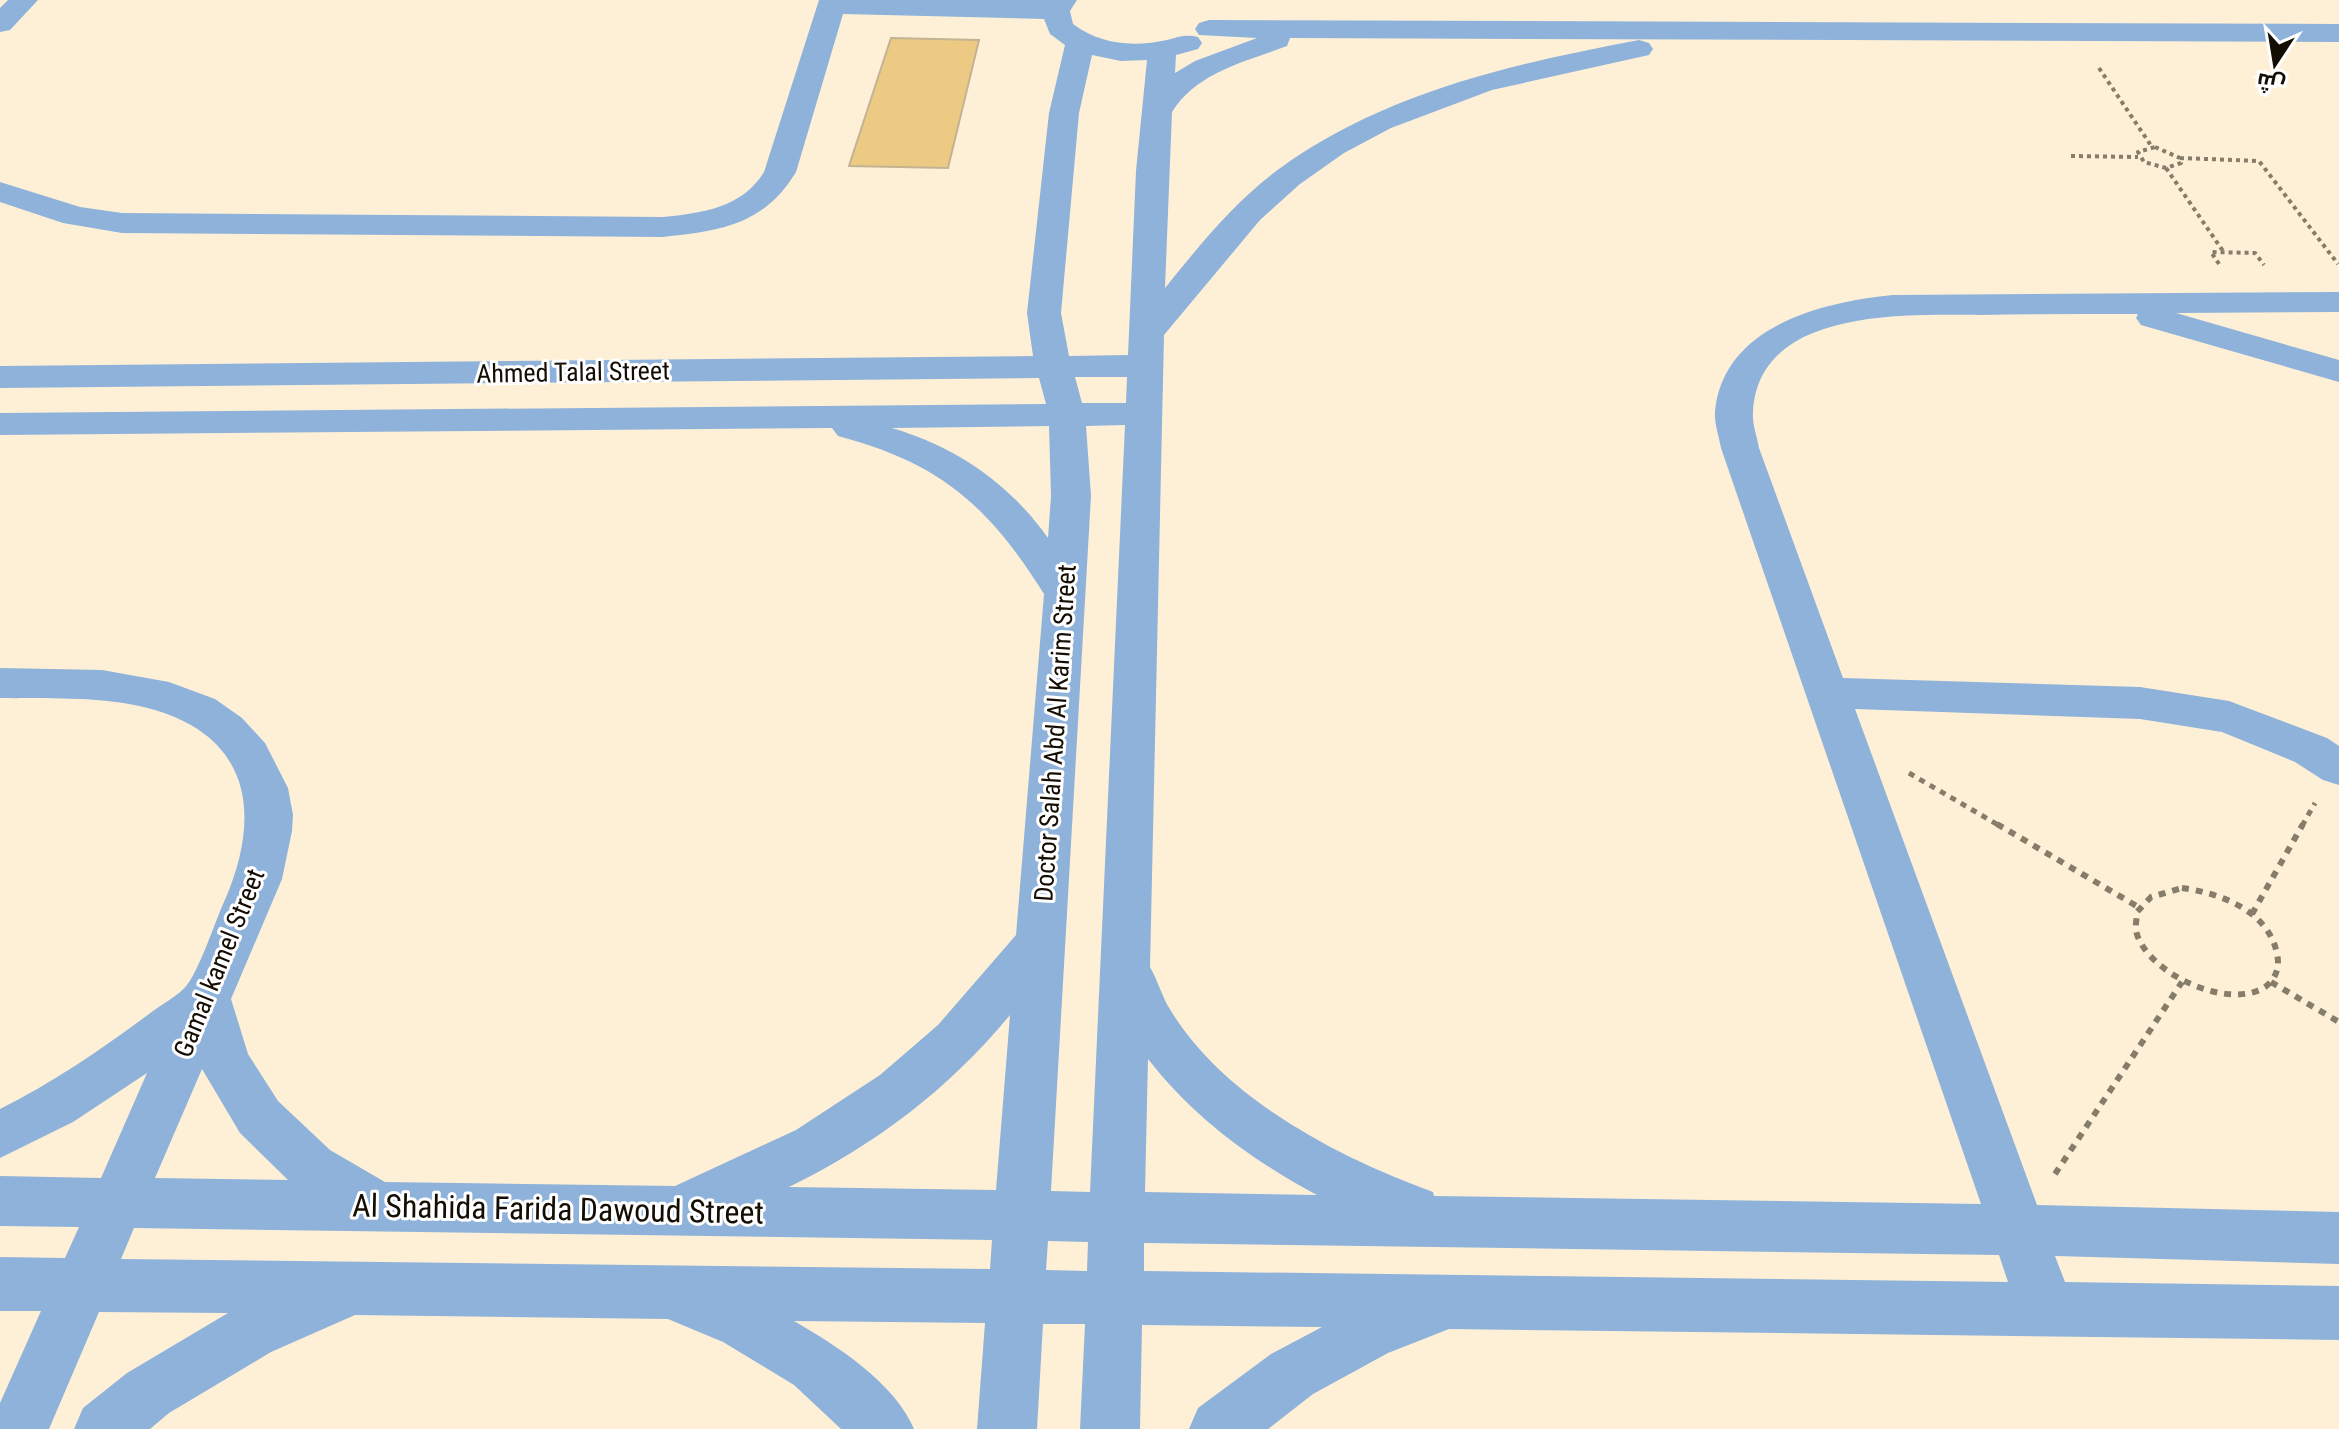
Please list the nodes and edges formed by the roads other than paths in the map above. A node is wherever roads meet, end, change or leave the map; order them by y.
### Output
1 (24, 0) edge
2 (833, 2) edge
3 (2339, 12) edge
4 (1210, 16) junction
5 (1066, 18) edge
6 (1969, 20) junction
7 (0, 24) edge
8 (1330, 28) junction
9 (1747, 30) junction
10 (2263, 32) junction
11 (2339, 33) edge
12 (2339, 43) edge
13 (1162, 50) junction
14 (1156, 113) junction
15 (0, 192) edge
16 (2339, 302) edge
17 (2086, 303) junction
18 (1146, 350) junction
19 (1053, 367) junction
20 (2339, 371) edge
21 (0, 377) edge
22 (1144, 414) junction
23 (1067, 415) junction
24 (801, 417) junction
25 (0, 424) edge
26 (1064, 593) junction
27 (0, 683) edge
28 (1827, 693) junction
29 (2337, 767) edge
30 (1040, 942) junction
31 (1125, 965) junction
32 (206, 999) junction
33 (0, 1135) edge
34 (0, 1201) edge
35 (118, 1203) junction
36 (379, 1207) junction
37 (675, 1211) junction
38 (1022, 1215) junction
39 (1117, 1216) junction
40 (1449, 1223) junction
41 (2018, 1230) junction
42 (2339, 1238) edge
43 (0, 1284) edge
44 (82, 1285) junction
45 (353, 1289) junction
46 (661, 1292) junction
47 (1016, 1295) junction
48 (1114, 1296) junction
49 (1457, 1302) junction
50 (2046, 1309) junction
51 (2339, 1313) edge
52 (19, 1429) edge
53 (104, 1429) edge
54 (884, 1429) edge
55 (1007, 1429) edge
56 (1110, 1429) edge
57 (1219, 1429) edge

1 - 7 street
2 - 5 street
2 - 15 street
3 - 6 street
4 - 6 street
4 - 8 street
4 - 13 street
5 - 13 street
5 - 19 street, Doctor Salah Abd Al Karim Street
6 - 9 street
6 - 10 street
8 - 9 street
8 - 14 street
9 - 18 street
10 - 11 street
10 - 12 street
13 - 14 street
14 - 18 street
16 - 17 street
17 - 20 street
17 - 28 street
18 - 19 street, Ahmed Talal Street
18 - 22 street
19 - 21 street, Ahmed Talal Street
19 - 23 street, Doctor Salah Abd Al Karim Street
22 - 23 street, Ahmed Talal Street
22 - 31 street
23 - 24 street, Ahmed Talal Street
23 - 26 street, Doctor Salah Abd Al Karim Street
24 - 25 street, Ahmed Talal Street
24 - 26 street
26 - 30 street, Doctor Salah Abd Al Karim Street
27 - 32 street, Gamal kamel Street
28 - 29 street
28 - 41 street
30 - 37 street
30 - 38 street, Doctor Salah Abd Al Karim Street
31 - 39 street
31 - 40 street
32 - 33 street
32 - 35 street, Gamal kamel Street
32 - 36 street
34 - 35 street, Al Shahida Farida Dawoud Street
35 - 36 street, Al Shahida Farida Dawoud Street
35 - 44 street, Gamal kamel Street
36 - 37 street, Al Shahida Farida Dawoud Street
37 - 38 street, Al Shahida Farida Dawoud Street
38 - 39 street, Al Shahida Farida Dawoud Street
38 - 47 street, Doctor Salah Abd Al Karim Street
39 - 40 street, Al Shahida Farida Dawoud Street
39 - 48 street
40 - 41 street, Al Shahida Farida Dawoud Street
41 - 42 street, Al Shahida Farida Dawoud Street
41 - 50 street
43 - 44 street
44 - 45 street
44 - 52 street, Gamal kamel Street
45 - 46 street
45 - 53 street
46 - 47 street
46 - 54 street
47 - 48 street
47 - 55 street, Doctor Salah Abd Al Karim Street
48 - 49 street
48 - 56 street
49 - 50 street
49 - 57 street
50 - 51 street

